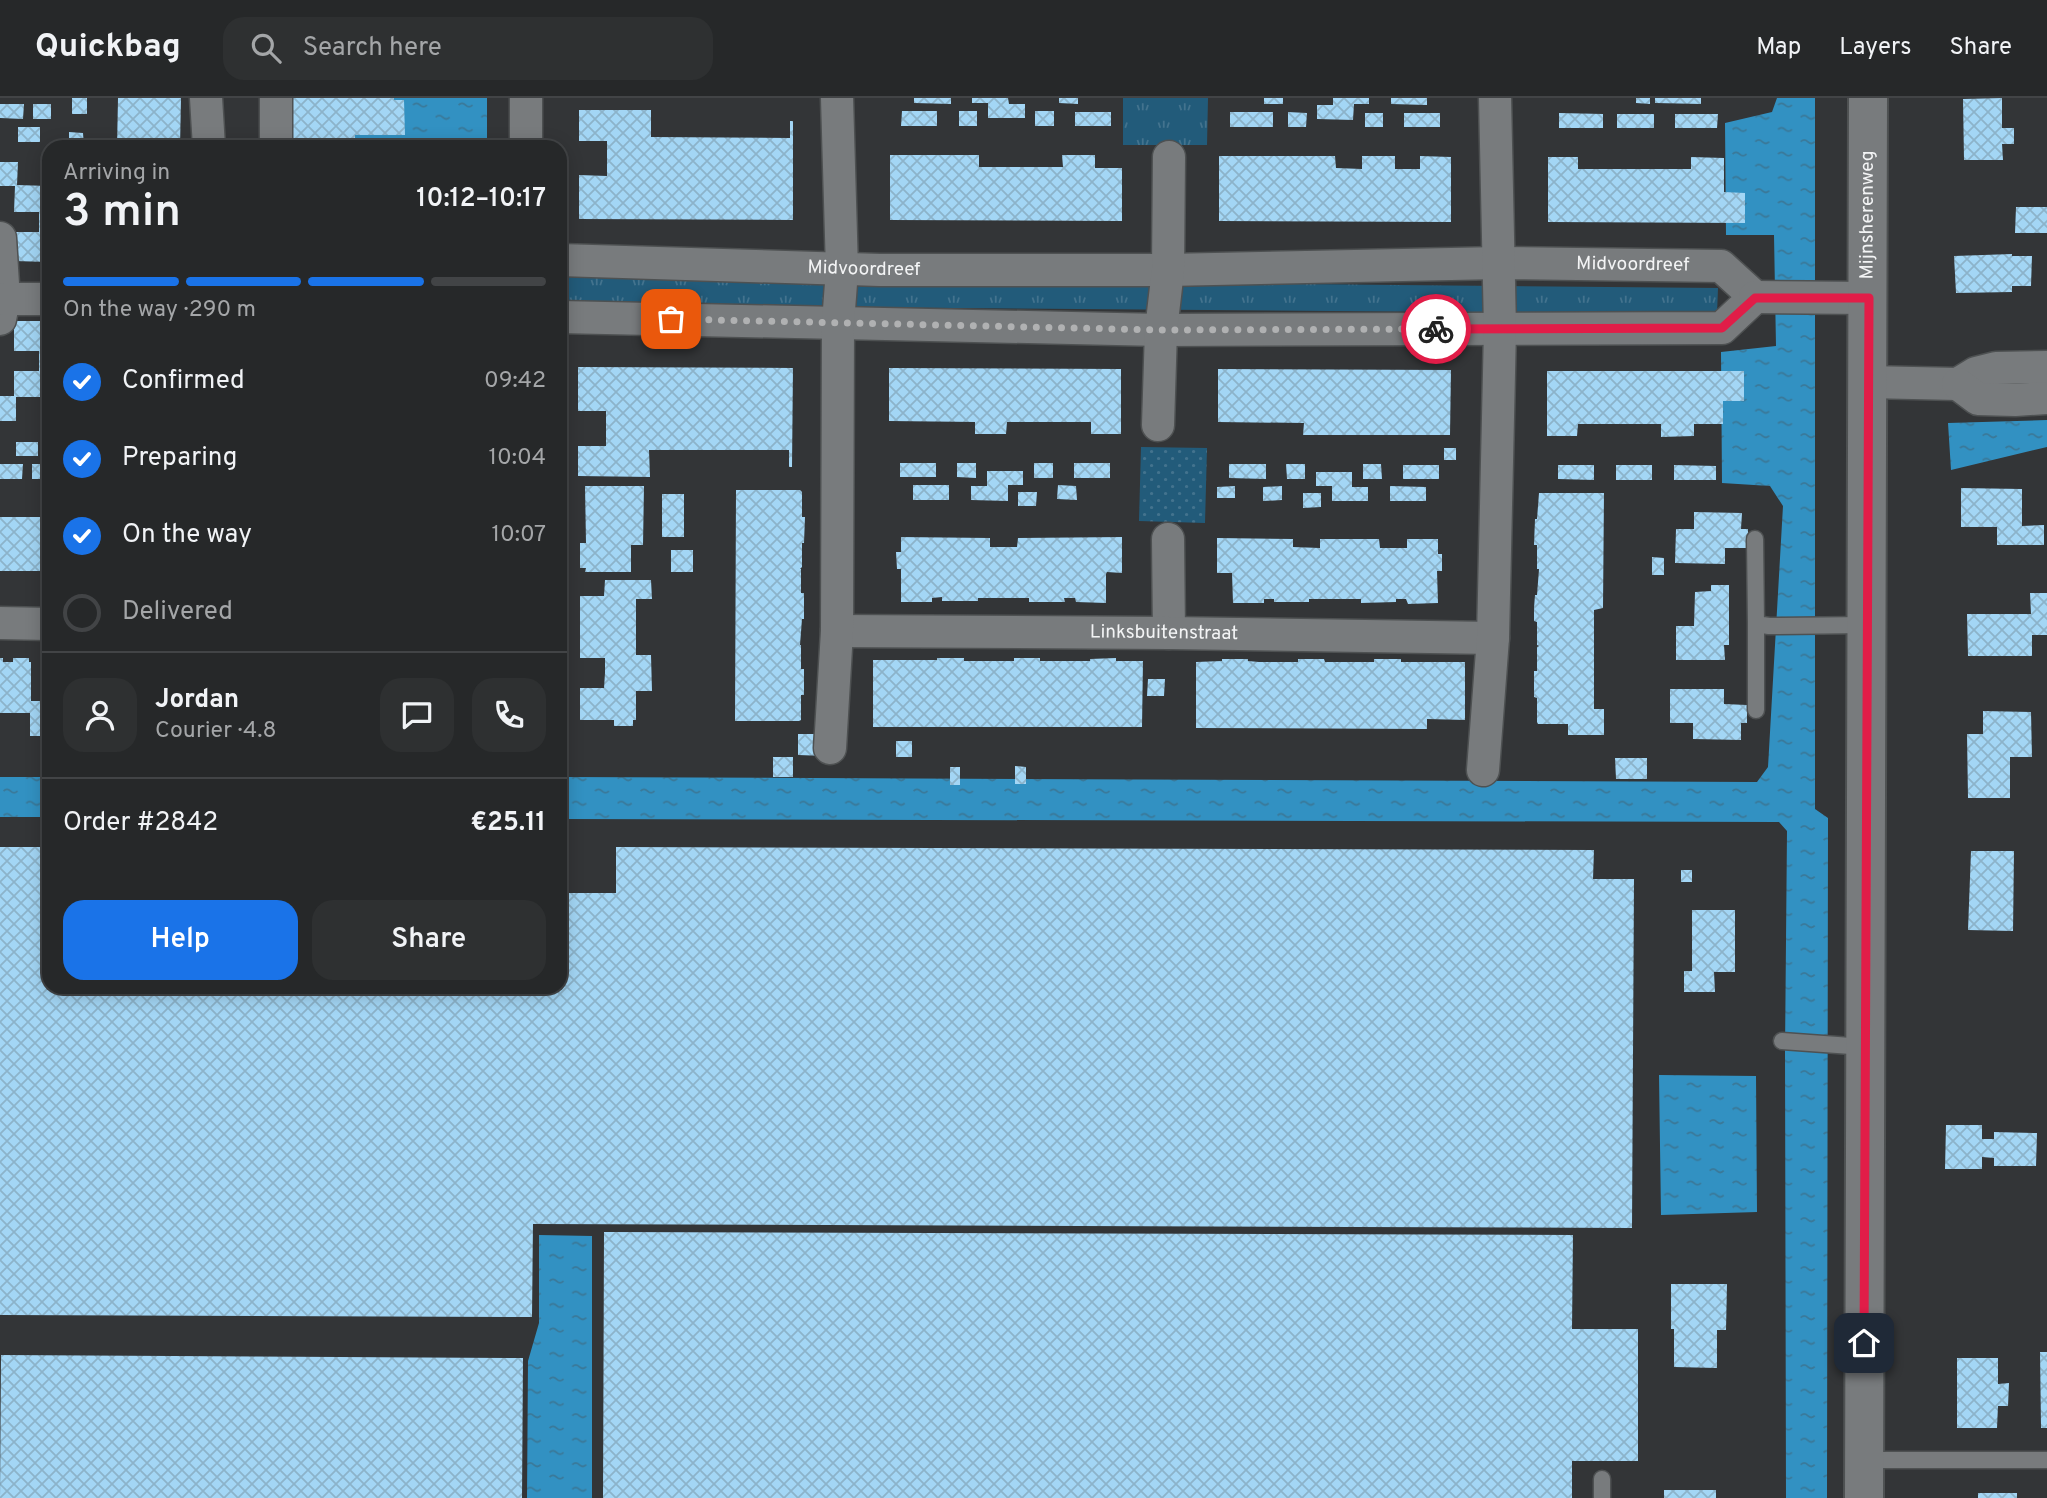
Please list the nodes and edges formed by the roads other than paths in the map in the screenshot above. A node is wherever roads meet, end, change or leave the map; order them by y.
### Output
1 (206, 98) edge
2 (276, 98) edge
3 (526, 98) edge
4 (837, 98) edge
5 (1495, 98) edge
6 (1868, 98) edge
7 (209, 140) edge
8 (276, 140) edge
9 (526, 140) edge
10 (1169, 157) dead end
11 (0, 238) edge
12 (567, 260) edge
13 (1499, 263) junction
14 (842, 270) junction
15 (1168, 270) junction
16 (1758, 298) junction
17 (1853, 298) junction
18 (42, 300) edge
19 (2, 309) edge
20 (567, 317) edge
21 (838, 323) junction
22 (1500, 329) junction
23 (1161, 330) junction
24 (2047, 367) edge
25 (1868, 382) junction
26 (1958, 384) junction
27 (2047, 398) edge
28 (1158, 425) dead end
29 (1168, 539) dead end
30 (1755, 539) dead end
31 (0, 624) edge
32 (42, 624) edge
33 (1763, 625) junction
34 (1851, 626) junction
35 (837, 631) junction
36 (1169, 633) junction
37 (1493, 638) junction
38 (1756, 710) dead end
39 (830, 748) dead end
40 (1483, 770) dead end
41 (1782, 1041) dead end
42 (1848, 1045) junction
43 (1864, 1460) junction
44 (2047, 1460) edge
45 (1602, 1479) dead end
46 (1602, 1498) edge
47 (1864, 1498) edge

1 - 7 street
2 - 8 street
3 - 9 street
4 - 14 street
5 - 13 street
6 - 17 street, Mijnsherenweg
10 - 15 street
11 - 19 street
12 - 14 street, Midvoordreef
13 - 15 street, Midvoordreef
13 - 16 street, Midvoordreef
13 - 22 street
14 - 15 street, Midvoordreef
14 - 21 street
15 - 23 street
16 - 17 street
16 - 22 street
17 - 25 street, Mijnsherenweg
18 - 19 street
20 - 21 street
21 - 23 street
21 - 35 street
22 - 23 street
22 - 37 street
23 - 28 street
24 - 26 street
25 - 26 street
25 - 34 street, Mijnsherenweg
26 - 27 street
29 - 36 street
30 - 33 lane
31 - 32 street
33 - 34 lane
33 - 38 lane
34 - 42 street, Mijnsherenweg
35 - 36 street, Linksbuitenstraat
35 - 39 street
36 - 37 street, Linksbuitenstraat
37 - 40 street
41 - 42 lane
42 - 43 street, Mijnsherenweg
43 - 44 lane
43 - 47 street, Mijnsherenweg
45 - 46 lane

